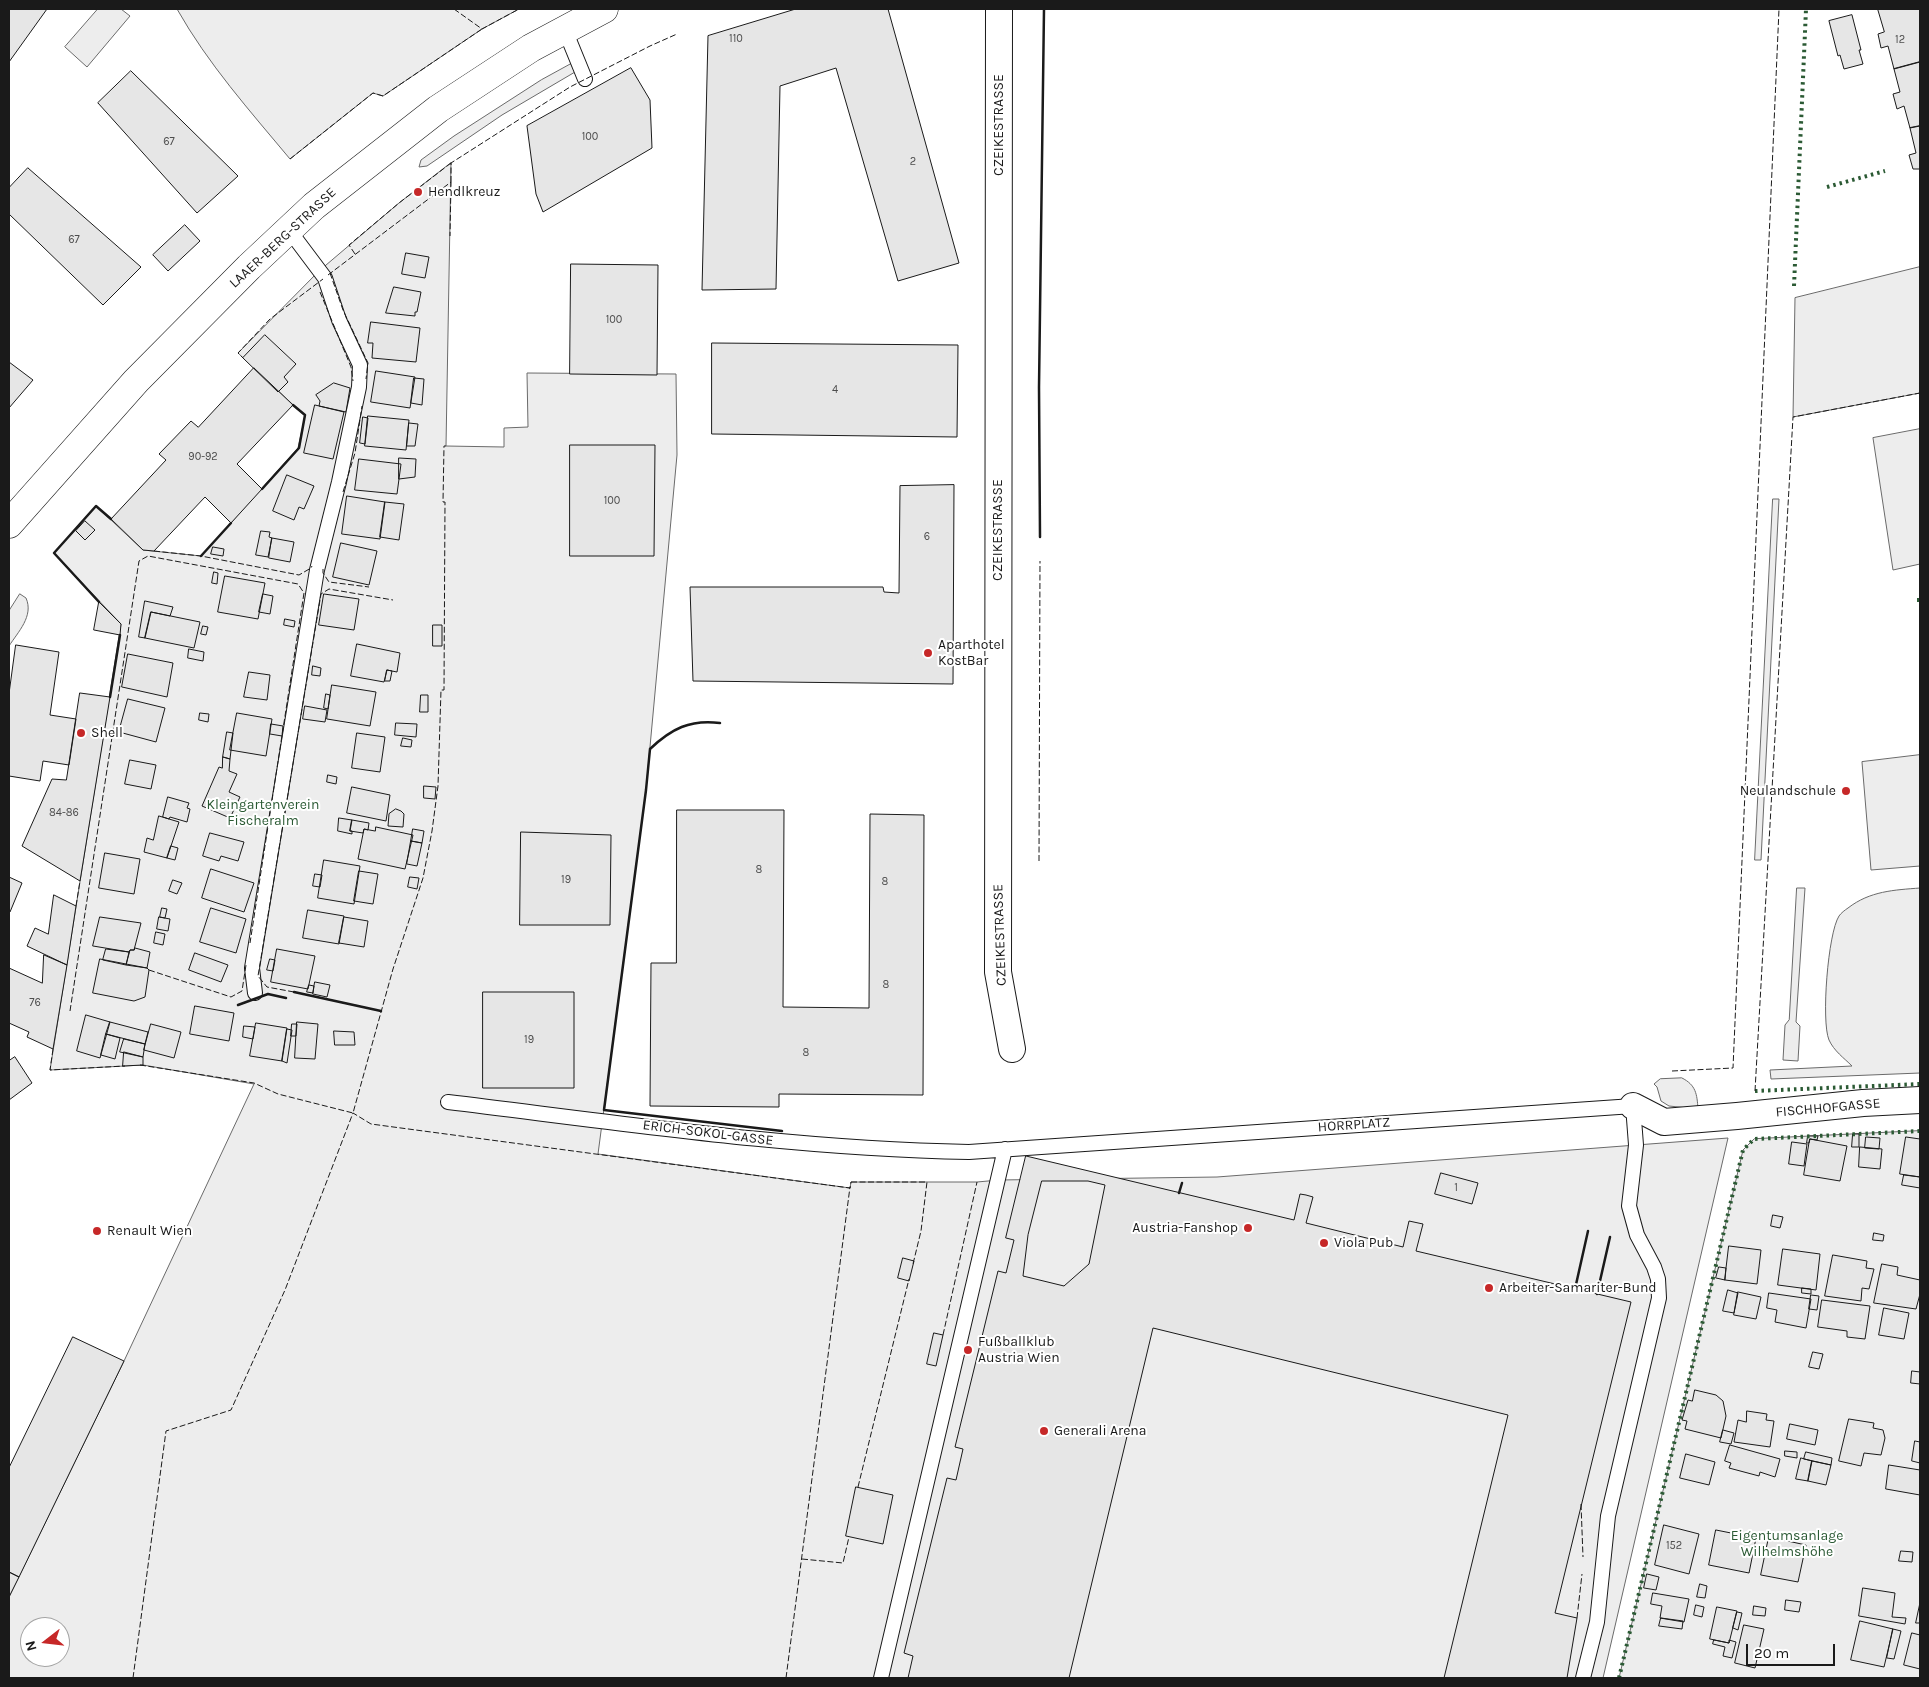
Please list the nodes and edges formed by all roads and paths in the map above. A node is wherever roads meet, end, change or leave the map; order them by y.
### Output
1 (604, 9) edge
2 (999, 9) edge
3 (565, 30) junction
4 (585, 80) dead end
5 (289, 230) junction
6 (9, 524) edge
7 (255, 993) dead end
8 (1012, 1049) dead end
9 (1920, 1100) edge
10 (448, 1102) dead end
11 (1633, 1106) junction
12 (1005, 1149) junction
13 (969, 1152) joint
14 (880, 1678) edge
15 (1583, 1678) edge

1 - 3 main road, LAAER-BERG-STRASSE
2 - 8 street, CZEIKESTRASSE
3 - 4 lane
3 - 5 main road, LAAER-BERG-STRASSE
5 - 6 main road, LAAER-BERG-STRASSE
5 - 7 lane
9 - 11 street, FISCHHOFGASSE
10 - 13 lane, ERICH-SOKOL-GASSE
11 - 12 lane, HORRPLATZ
11 - 15 lane
12 - 13 lane, HORRPLATZ
12 - 14 lane

